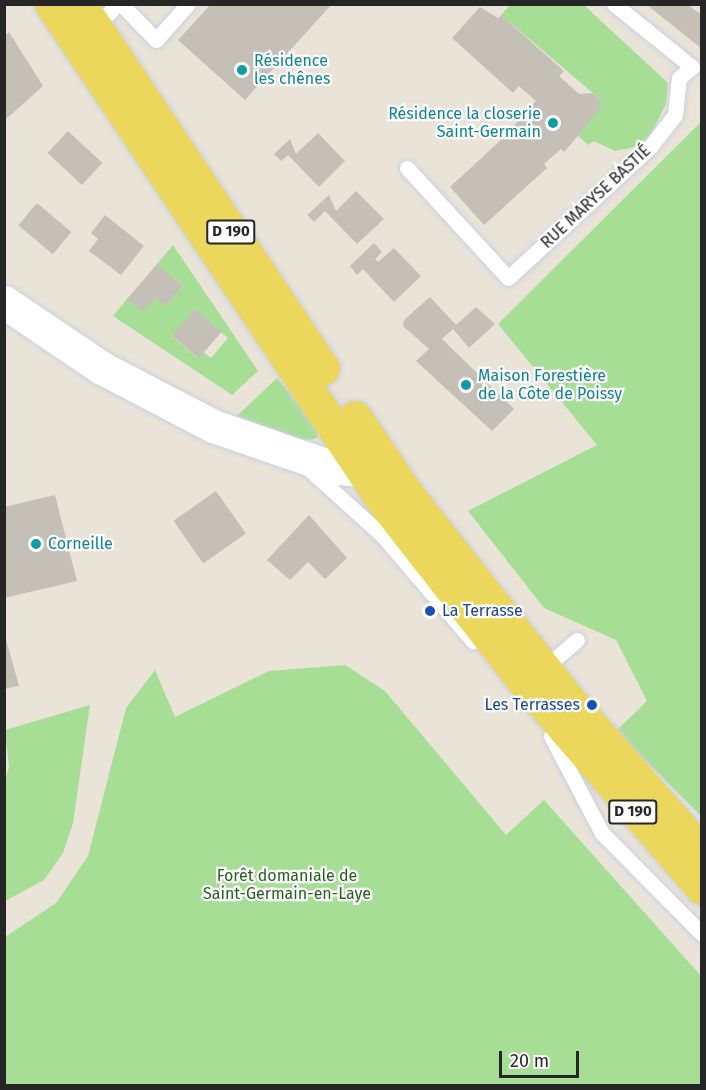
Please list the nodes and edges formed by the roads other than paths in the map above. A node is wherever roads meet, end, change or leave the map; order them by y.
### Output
1 (188, 4) edge
2 (614, 4) edge
3 (86, 9) edge
4 (407, 168) dead end
5 (4, 302) edge
6 (288, 454) junction
7 (373, 465) junction
8 (406, 532) junction
9 (415, 575) junction
10 (577, 640) dead end
11 (486, 657) junction
12 (534, 676) junction
13 (553, 712) junction
14 (702, 852) edge
15 (702, 888) edge
16 (702, 934) edge

1 - 3 lane
2 - 4 lane, RUE MARYSE BASTIÉ
3 - 7 main road, D 190
3 - 7 main road, D 190
5 - 6 street
6 - 7 street
6 - 9 lane
7 - 8 main road, D 190
7 - 12 main road, D 190
8 - 9 lane, D 190
8 - 12 main road, D 190
9 - 11 lane
10 - 12 lane
11 - 12 lane
11 - 13 lane
12 - 13 main road, D 190
13 - 14 main road, D 190
13 - 15 main road, D 190
13 - 16 lane

